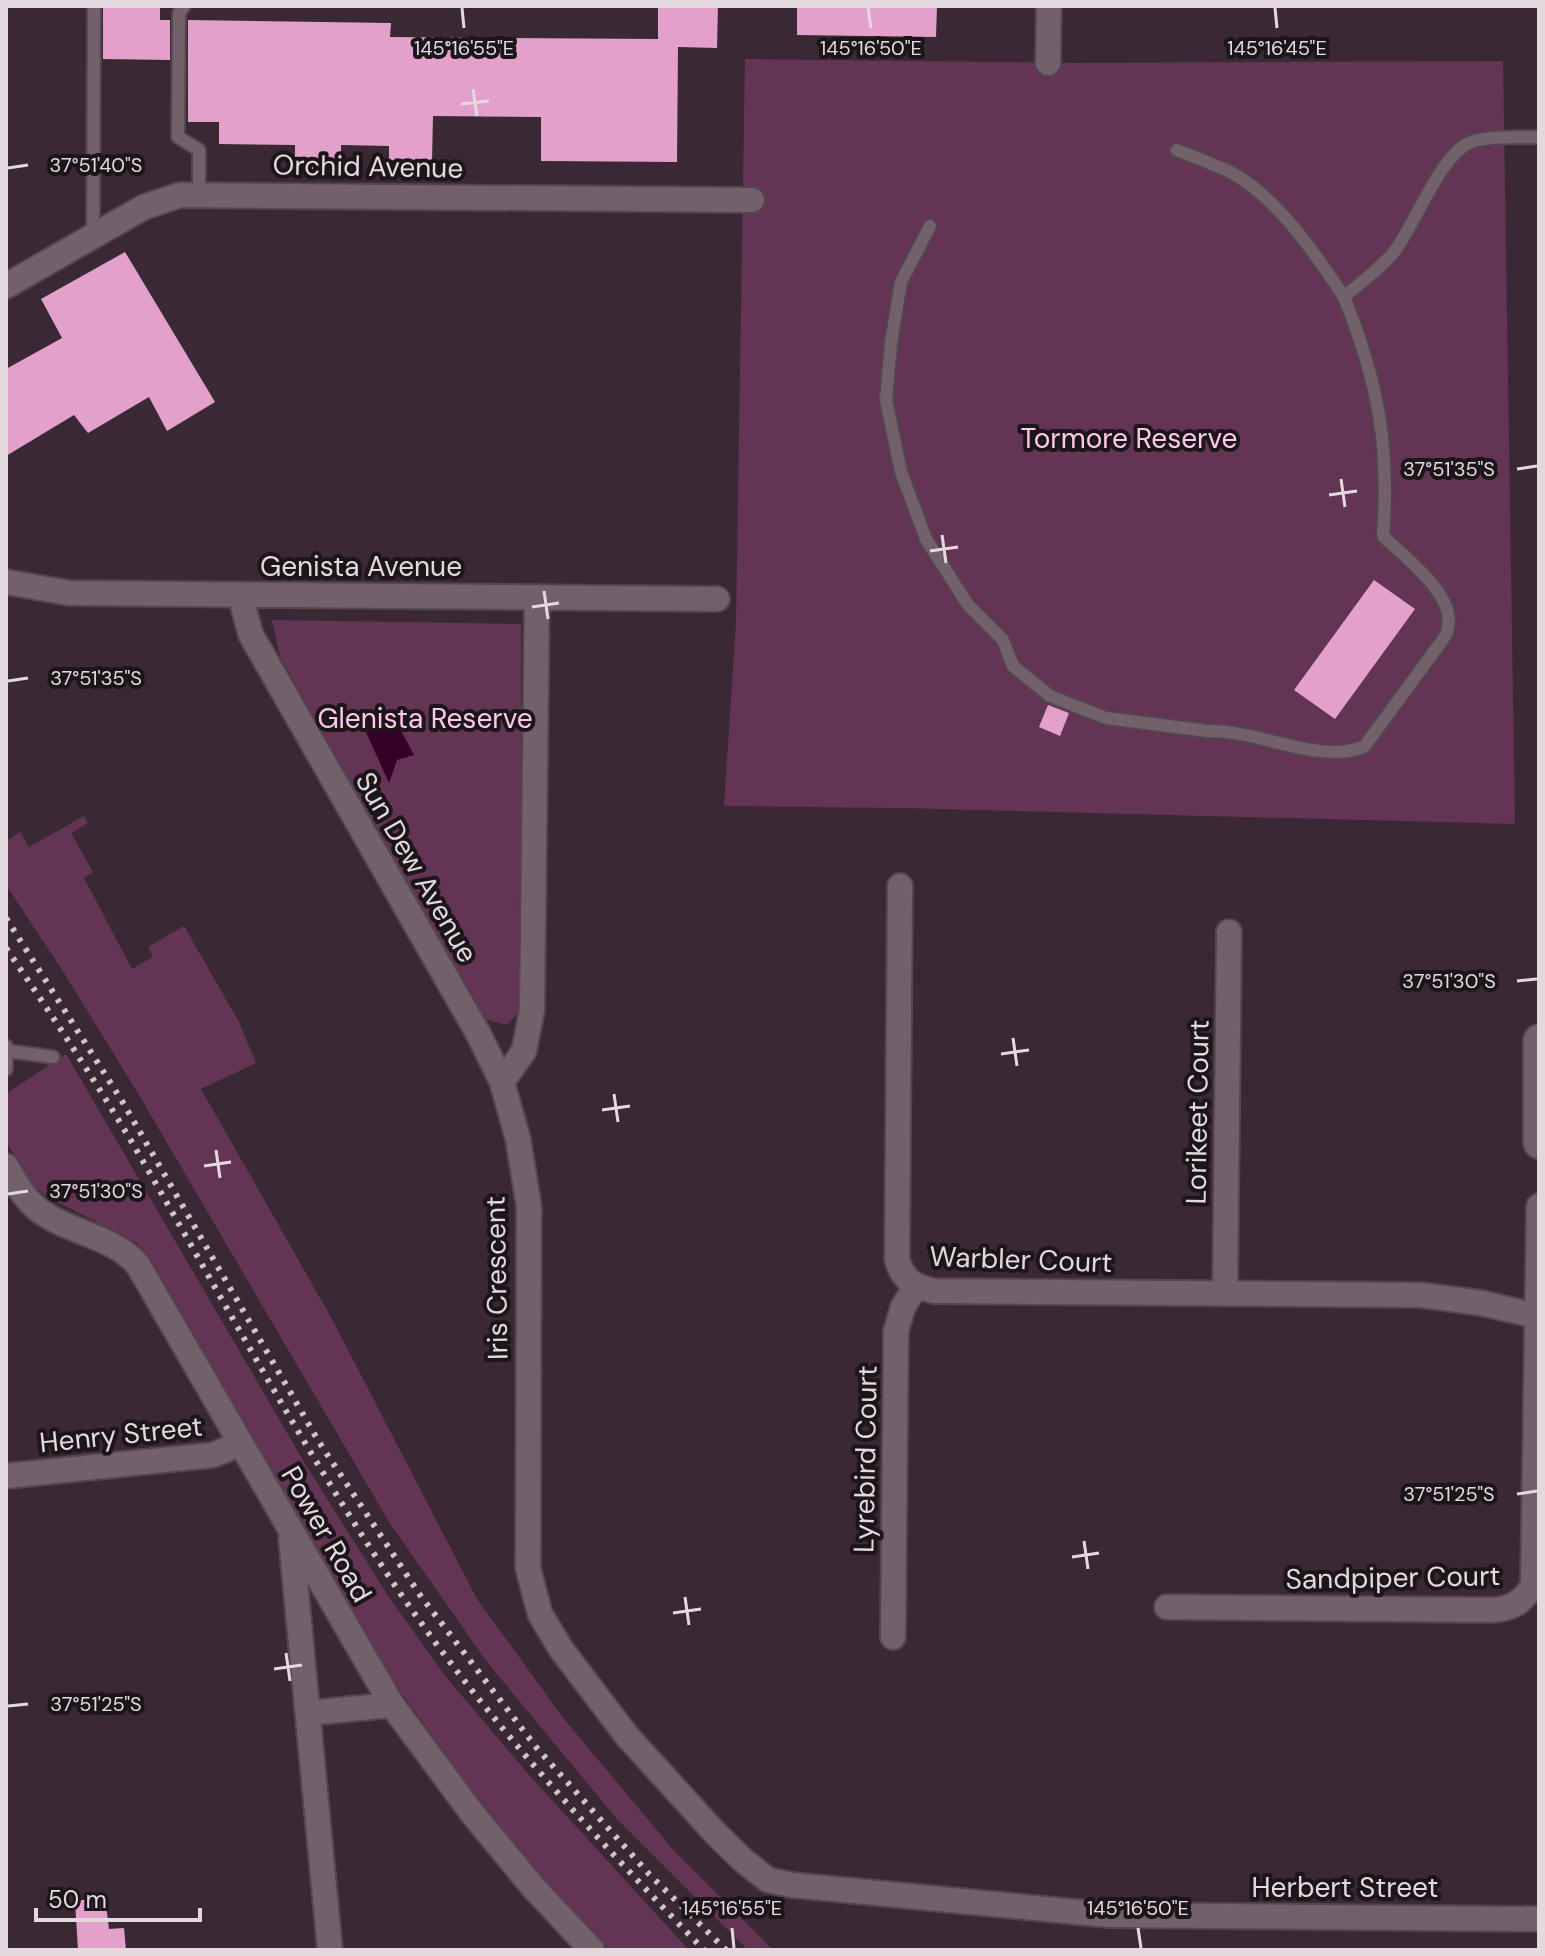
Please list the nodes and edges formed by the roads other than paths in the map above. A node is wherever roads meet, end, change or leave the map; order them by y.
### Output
1 (94, 6) edge
2 (184, 6) edge
3 (1049, 6) edge
4 (1048, 63) dead end
5 (1539, 137) edge
6 (1177, 150) dead end
7 (199, 194) junction
8 (752, 200) dead end
9 (930, 226) dead end
10 (93, 236) junction
11 (6, 286) edge
12 (1344, 297) junction
13 (6, 582) edge
14 (240, 595) junction
15 (537, 598) junction
16 (717, 599) dead end
17 (900, 886) dead end
18 (1229, 932) dead end
19 (1539, 1040) edge
20 (7, 1048) edge
21 (53, 1057) dead end
22 (6, 1069) edge
23 (502, 1082) junction
24 (1539, 1143) edge
25 (6, 1166) edge
26 (1539, 1206) edge
27 (916, 1286) junction
28 (1225, 1293) junction
29 (1537, 1304) edge
30 (240, 1444) junction
31 (6, 1476) edge
32 (290, 1527) junction
33 (1536, 1589) edge
34 (1167, 1607) dead end
35 (893, 1637) dead end
36 (392, 1705) junction
37 (308, 1713) junction
38 (768, 1880) joint
39 (1539, 1919) edge
40 (330, 1950) edge
41 (592, 1950) edge

1 - 10 lane
2 - 7 lane
3 - 4 street
5 - 12 lane
6 - 12 lane
7 - 8 street, Orchid Avenue
7 - 10 street, Orchid Avenue
9 - 12 lane
10 - 11 street, Orchid Avenue
13 - 14 street, Genista Avenue
14 - 15 street, Genista Avenue
14 - 23 street, Sun Dew Avenue
15 - 16 street, Genista Avenue
15 - 23 street
17 - 27 street, Warbler Court
18 - 28 street, Lorikeet Court
19 - 24 street
20 - 21 lane
20 - 22 lane
23 - 38 street, Iris Crescent
25 - 30 street, Power Road
26 - 29 street, Sandpiper Court
27 - 28 street, Warbler Court
27 - 35 street, Lyrebird Court
28 - 29 street, Warbler Court
29 - 33 street, Sandpiper Court
30 - 31 street, Henry Street
30 - 32 street, Power Road
32 - 36 street, Power Road
32 - 37 street
33 - 34 street, Sandpiper Court
36 - 37 street
36 - 41 street, Power Road
37 - 40 street
38 - 39 street, Herbert Street

